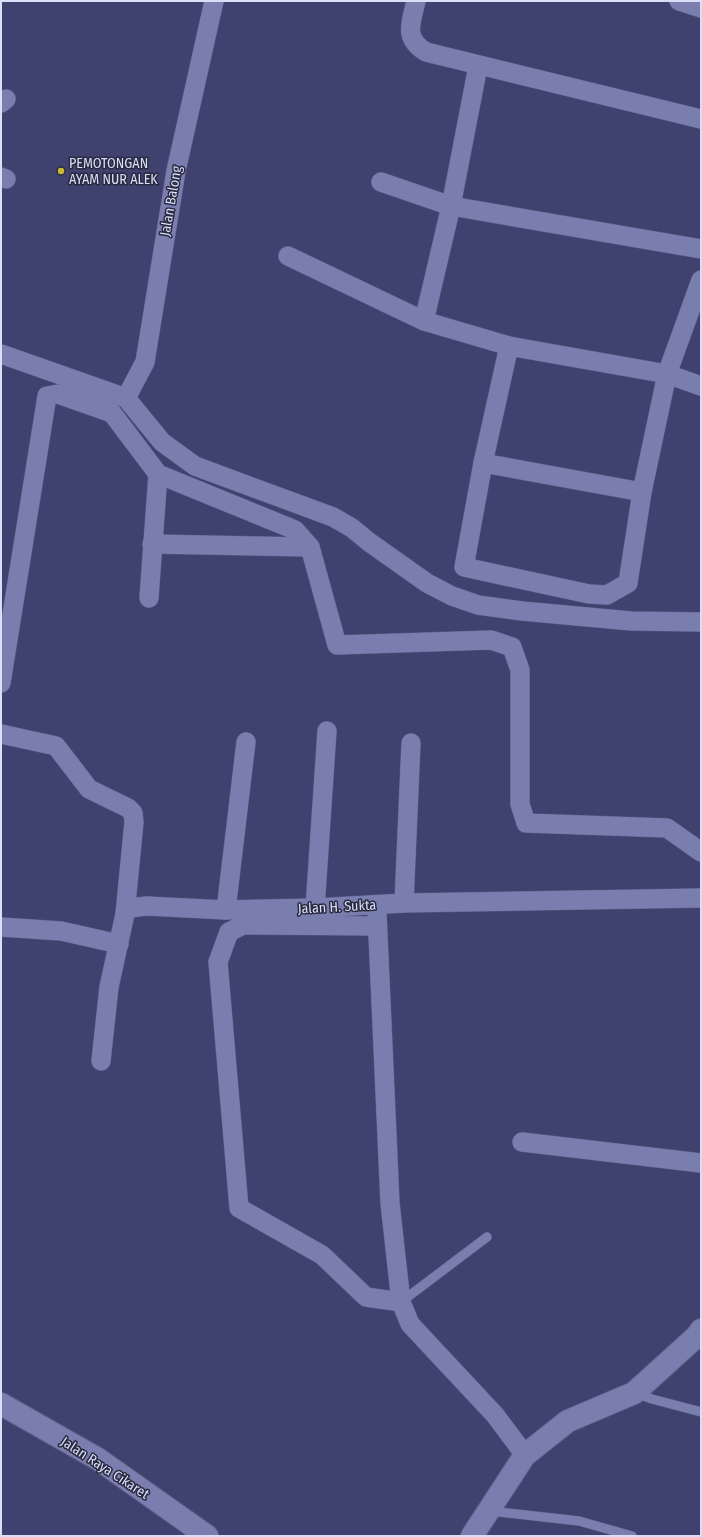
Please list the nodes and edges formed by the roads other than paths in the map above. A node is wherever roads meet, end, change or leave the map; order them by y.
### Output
1 (214, 1) edge
2 (416, 1) edge
3 (678, 1) edge
4 (701, 8) edge
5 (478, 66) junction
6 (701, 119) edge
7 (381, 182) dead end
8 (451, 206) junction
9 (701, 249) edge
10 (288, 256) dead end
11 (701, 280) edge
12 (424, 321) junction
13 (509, 346) junction
14 (1, 354) edge
15 (667, 374) junction
16 (701, 386) edge
17 (126, 398) junction
18 (483, 463) junction
19 (158, 474) junction
20 (642, 492) junction
21 (152, 544) junction
22 (310, 547) junction
23 (149, 598) dead end
24 (701, 622) edge
25 (1, 683) edge
26 (327, 731) dead end
27 (1, 734) edge
28 (246, 742) dead end
29 (411, 743) dead end
30 (701, 852) edge
31 (701, 898) edge
32 (404, 903) junction
33 (377, 905) junction
34 (315, 908) junction
35 (226, 910) junction
36 (125, 914) junction
37 (377, 926) junction
38 (1, 927) edge
39 (119, 944) junction
40 (100, 1061) dead end
41 (522, 1142) dead end
42 (701, 1163) edge
43 (487, 1237) dead end
44 (401, 1302) junction
45 (701, 1330) edge
46 (634, 1393) junction
47 (1, 1404) edge
48 (701, 1412) edge
49 (525, 1455) junction
50 (490, 1511) junction
51 (206, 1536) edge
52 (472, 1536) edge
53 (632, 1536) edge

1 - 17 street, Jalan Balong
2 - 5 street
3 - 4 street
5 - 6 street
5 - 8 street
7 - 8 street
8 - 9 street
8 - 12 street
10 - 12 street
11 - 15 street
12 - 13 street
13 - 15 street
13 - 18 street
14 - 17 street
15 - 16 street
15 - 20 street
17 - 24 street
18 - 20 street
18 - 20 street
19 - 21 street
19 - 22 street
19 - 25 street
21 - 22 street
21 - 23 street
22 - 30 street
26 - 34 street
27 - 36 street
28 - 35 street
29 - 32 street
31 - 32 street, Jalan H. Sukta
32 - 33 street, Jalan H. Sukta
33 - 34 street, Jalan H. Sukta
33 - 37 street
34 - 35 street, Jalan H. Sukta
35 - 36 street, Jalan H. Sukta
36 - 39 street
37 - 44 street
37 - 44 street
38 - 39 street
39 - 40 street
41 - 42 street
43 - 44 lane
44 - 49 street
45 - 46 main road
46 - 48 lane
46 - 49 main road
47 - 51 main road, Jalan Raya Cikaret
49 - 50 main road
50 - 52 main road
50 - 53 lane

